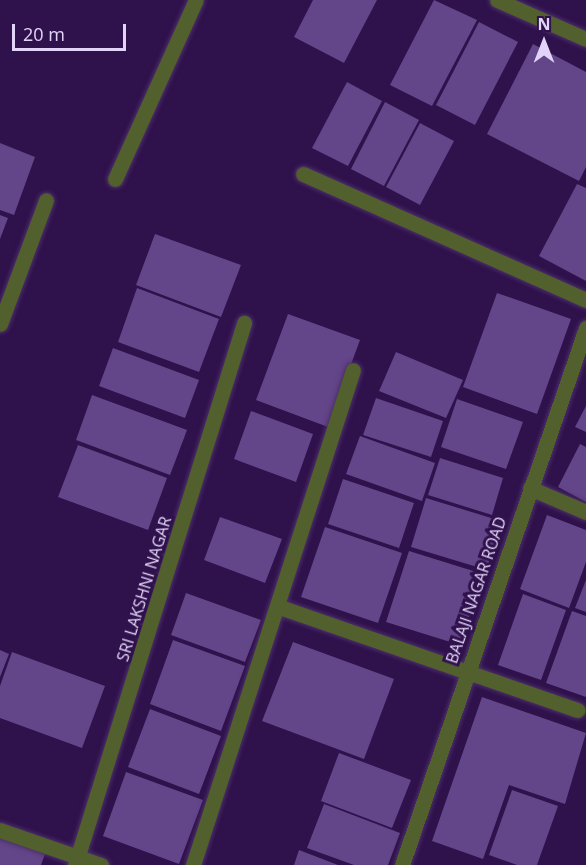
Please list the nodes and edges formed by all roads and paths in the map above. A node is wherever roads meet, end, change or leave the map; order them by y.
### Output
1 (196, 0) edge
2 (497, 0) edge
3 (586, 39) edge
4 (303, 174) dead end
5 (115, 179) dead end
6 (46, 200) dead end
7 (586, 300) edge
8 (244, 322) dead end
9 (0, 324) edge
10 (586, 328) edge
11 (353, 370) dead end
12 (530, 488) junction
13 (586, 512) edge
14 (277, 606) junction
15 (466, 674) junction
16 (578, 710) dead end
17 (0, 830) edge
18 (77, 861) edge
19 (101, 865) edge
20 (194, 865) edge
21 (402, 865) edge

1 - 5 street
2 - 3 street
4 - 7 street
6 - 9 street
8 - 18 street, SRI LAKSHNI NAGAR
10 - 12 street, BALAJI NAGAR ROAD
11 - 14 street
12 - 13 street
12 - 15 street, BALAJI NAGAR ROAD
14 - 15 street
14 - 20 street
15 - 16 street
15 - 21 street, BALAJI NAGAR ROAD
17 - 18 street
18 - 19 street

